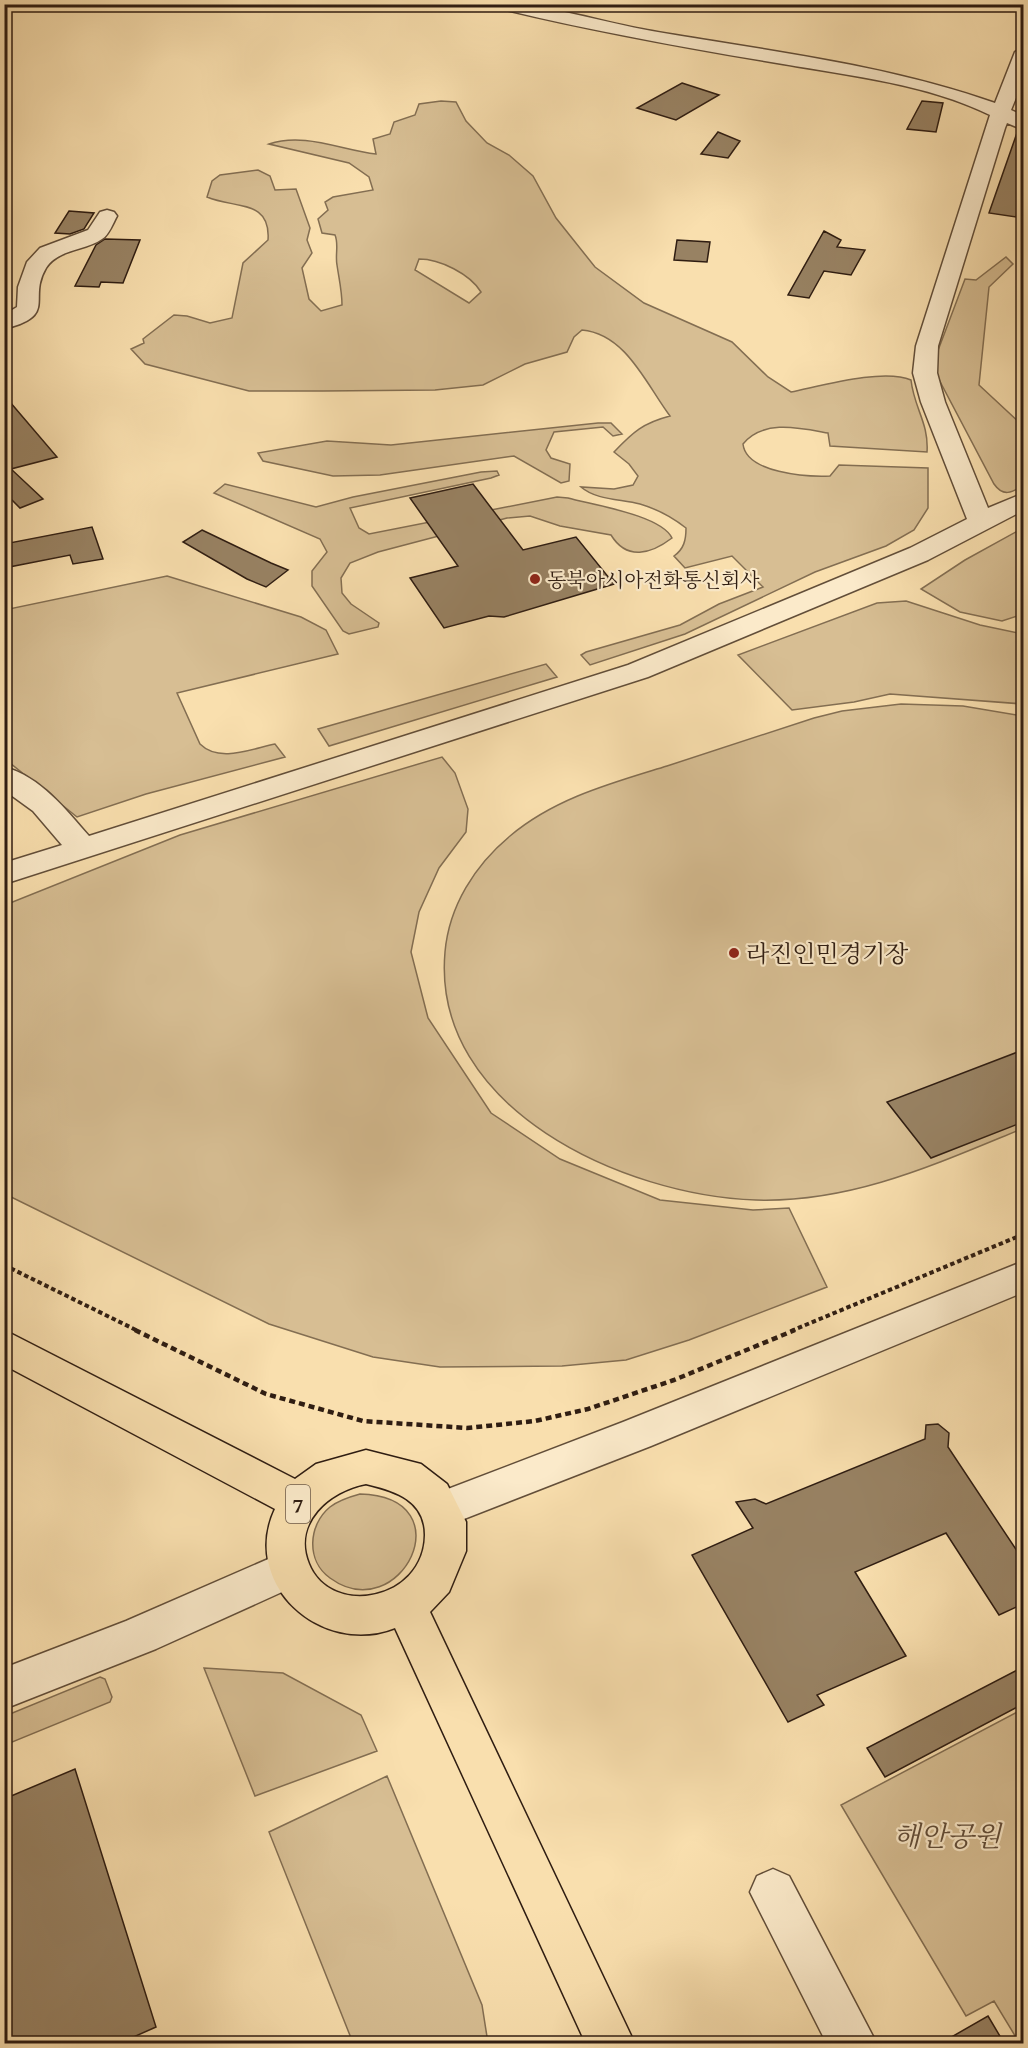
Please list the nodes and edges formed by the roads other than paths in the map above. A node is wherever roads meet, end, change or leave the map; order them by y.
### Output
1 (504, 4) edge
2 (1023, 52) edge
3 (1000, 113) junction
4 (1023, 124) edge
5 (107, 216) dead end
6 (4, 322) edge
7 (1023, 500) edge
8 (981, 522) junction
9 (4, 776) edge
10 (81, 847) junction
11 (4, 873) edge
12 (1023, 1276) edge
13 (4, 1346) edge
14 (299, 1501) junction
15 (441, 1510) junction
16 (289, 1569) junction
17 (405, 1604) junction
18 (4, 1689) edge
19 (773, 1892) dead end
20 (611, 2043) edge
21 (853, 2043) edge

1 - 3 street
2 - 3 street
3 - 4 street
3 - 8 street
5 - 6 street
7 - 8 street
8 - 10 street
9 - 10 street
10 - 11 street
12 - 15 street
13 - 14 highway, 7
14 - 15 highway, 7
14 - 16 highway, 7
15 - 17 highway, 7
16 - 17 highway, 7
16 - 18 street
17 - 20 highway
19 - 21 street

